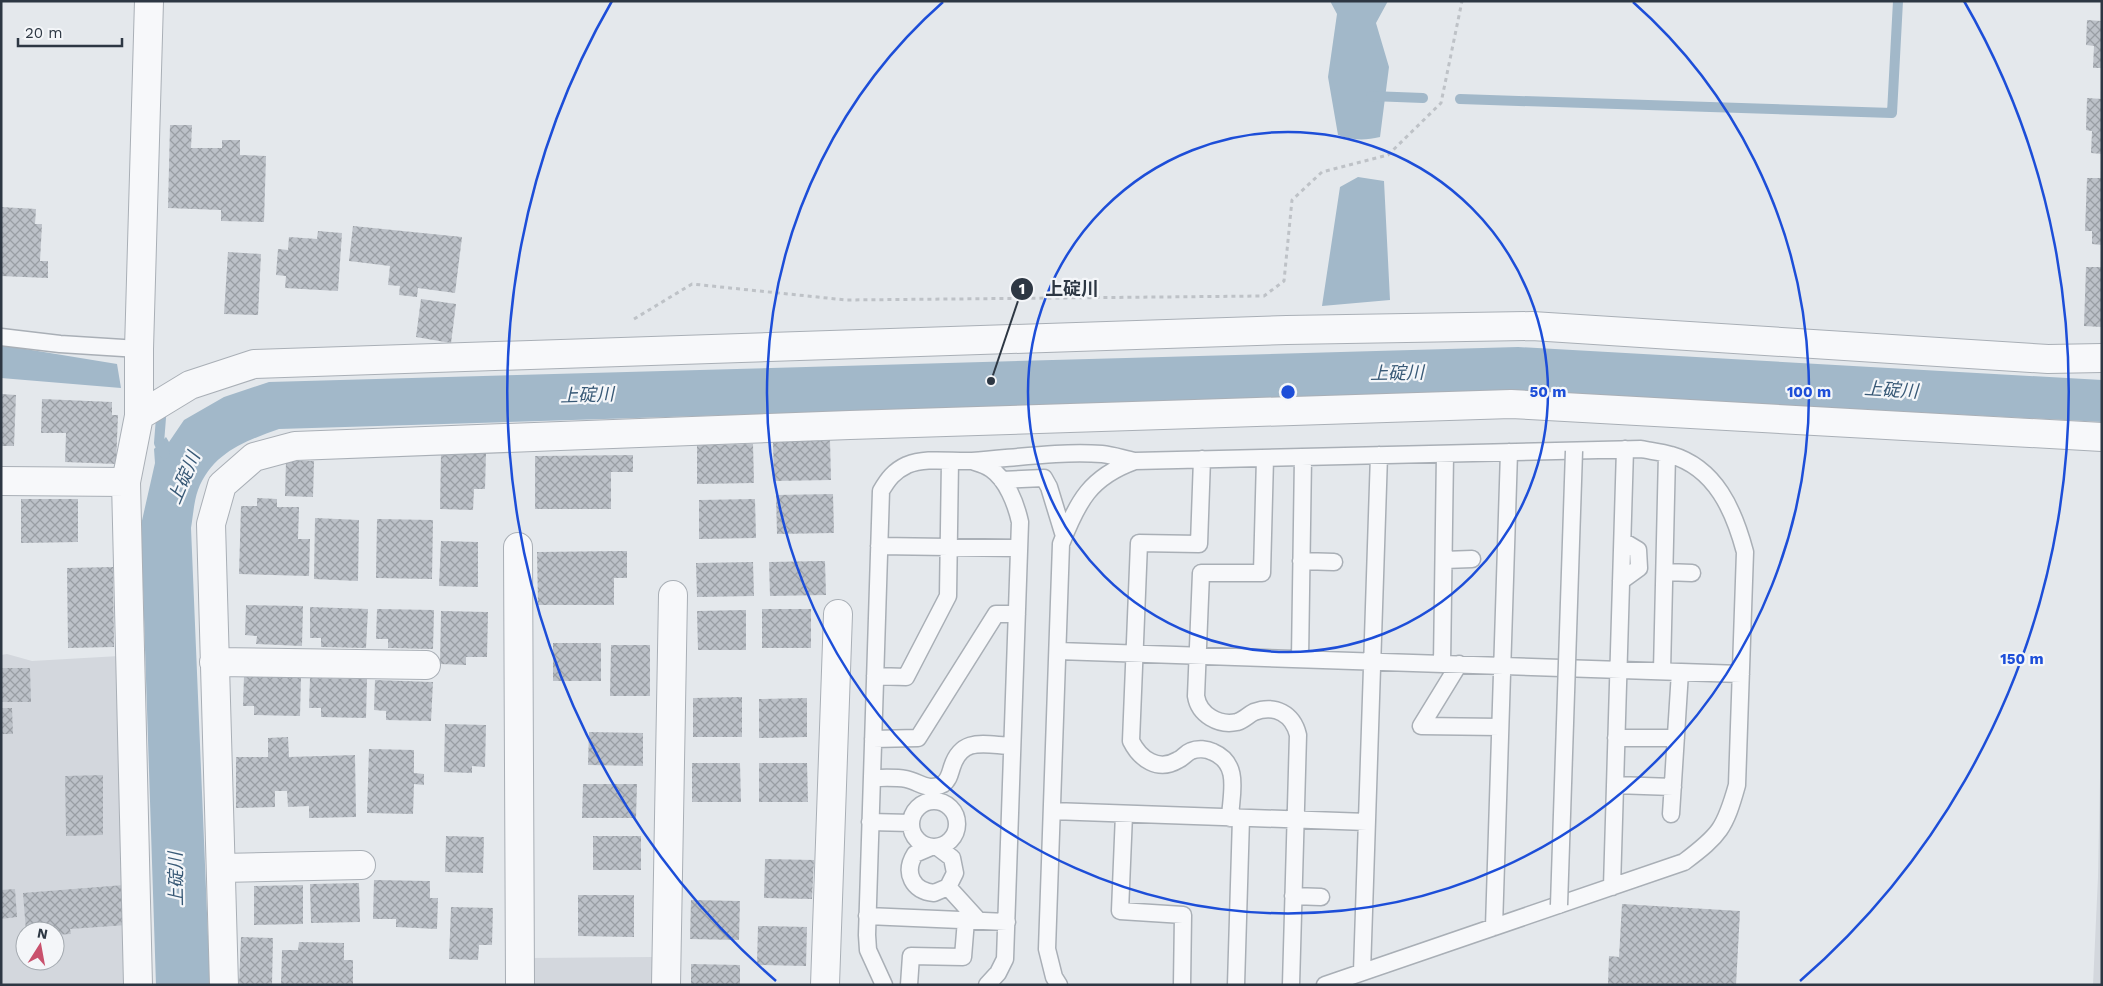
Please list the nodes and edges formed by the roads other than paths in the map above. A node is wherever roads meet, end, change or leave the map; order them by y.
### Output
1 (149, 1) edge
2 (1, 337) edge
3 (139, 349) junction
4 (2102, 358) edge
5 (139, 416) junction
6 (2102, 437) edge
7 (1625, 449) junction
8 (1574, 450) junction
9 (1509, 452) junction
10 (1445, 454) junction
11 (1667, 454) junction
12 (1379, 455) junction
13 (1303, 457) junction
14 (1265, 458) junction
15 (1202, 460) junction
16 (950, 461) junction
17 (972, 461) junction
18 (1135, 461) junction
19 (1002, 480) junction
20 (1, 481) edge
21 (126, 482) junction
22 (1064, 536) junction
23 (518, 546) dead end
24 (879, 546) junction
25 (949, 547) junction
26 (1019, 548) junction
27 (1444, 560) junction
28 (1472, 560) dead end
29 (1301, 561) junction
30 (1334, 562) dead end
31 (1665, 572) junction
32 (1692, 574) dead end
33 (673, 595) dead end
34 (838, 614) dead end
35 (1017, 614) junction
36 (1058, 651) junction
37 (1136, 654) junction
38 (1198, 656) junction
39 (1300, 659) junction
40 (1373, 661) junction
41 (214, 662) junction
42 (426, 664) dead end
43 (1442, 664) junction
44 (1459, 664) junction
45 (1502, 665) junction
46 (1618, 670) junction
47 (1662, 671) junction
48 (1680, 672) junction
49 (1742, 674) junction
50 (875, 676) junction
51 (1500, 727) junction
52 (1616, 738) junction
53 (1676, 738) junction
54 (873, 739) junction
55 (1012, 746) junction
56 (872, 778) junction
57 (1615, 785) junction
58 (1673, 788) junction
59 (1052, 812) junction
60 (1124, 814) junction
61 (1671, 814) dead end
62 (1236, 818) junction
63 (1295, 820) junction
64 (870, 822) junction
65 (1367, 822) junction
66 (911, 823) junction
67 (934, 848) junction
68 (361, 866) dead end
69 (220, 868) junction
70 (948, 887) junction
71 (1612, 887) junction
72 (1293, 896) junction
73 (1321, 897) dead end
74 (1559, 905) junction
75 (868, 916) junction
76 (972, 920) junction
77 (1007, 922) junction
78 (1494, 927) junction
79 (1362, 972) junction
80 (138, 985) edge
81 (224, 985) edge
82 (520, 985) edge
83 (666, 985) edge
84 (825, 985) edge
85 (884, 985) edge
86 (909, 985) edge
87 (987, 985) edge
88 (1059, 985) edge
89 (1182, 985) edge
90 (1236, 985) edge
91 (1290, 985) edge
92 (1325, 985) edge

1 - 3 street
2 - 3 lane
3 - 5 street
4 - 5 street
5 - 21 street
6 - 41 street
7 - 8 lane
7 - 11 lane
7 - 46 lane
8 - 9 lane
8 - 74 lane, bridge
9 - 10 lane
9 - 45 lane
10 - 12 lane
10 - 27 lane
11 - 31 lane
11 - 49 lane
12 - 13 lane
12 - 40 lane
13 - 14 lane
13 - 29 lane
14 - 15 lane
14 - 38 lane
15 - 18 lane
15 - 37 lane
16 - 17 lane
16 - 24 lane
16 - 25 lane
17 - 18 lane
17 - 19 lane
18 - 22 lane
19 - 22 lane
19 - 26 lane
20 - 21 street
21 - 80 street
22 - 36 lane
23 - 82 street
24 - 25 lane
24 - 50 lane
25 - 26 lane
25 - 50 lane
26 - 35 lane
27 - 28 lane
27 - 43 lane
29 - 30 lane
29 - 39 lane
31 - 32 lane
31 - 47 lane
33 - 83 street
34 - 84 street
35 - 54 lane
35 - 55 lane
36 - 37 lane
36 - 59 lane
37 - 38 lane
37 - 62 lane
38 - 39 lane
38 - 63 lane
39 - 40 lane
40 - 43 lane
40 - 65 lane
41 - 42 street
41 - 69 street
43 - 44 lane
44 - 45 lane
44 - 51 lane
45 - 46 lane
45 - 51 lane
46 - 47 lane
46 - 52 lane
47 - 48 lane
48 - 49 lane
48 - 53 lane
49 - 71 lane
50 - 54 lane
51 - 78 lane
52 - 53 lane
52 - 57 lane
53 - 58 lane
54 - 56 lane
55 - 56 lane
55 - 77 lane
56 - 64 lane
57 - 58 lane
57 - 71 lane
58 - 61 lane
59 - 60 lane
59 - 88 lane
60 - 62 lane
60 - 89 lane
62 - 63 lane
62 - 90 lane
63 - 65 lane
63 - 72 lane
64 - 66 lane
64 - 75 lane
65 - 79 lane
66 - 67 lane
66 - 67 lane
67 - 70 lane
67 - 70 lane
68 - 69 street
69 - 81 street
70 - 76 lane
71 - 74 lane
72 - 73 lane
72 - 91 lane
74 - 78 lane
75 - 76 lane
75 - 85 lane
76 - 77 lane
76 - 86 lane
77 - 87 lane
78 - 79 lane
79 - 92 lane

